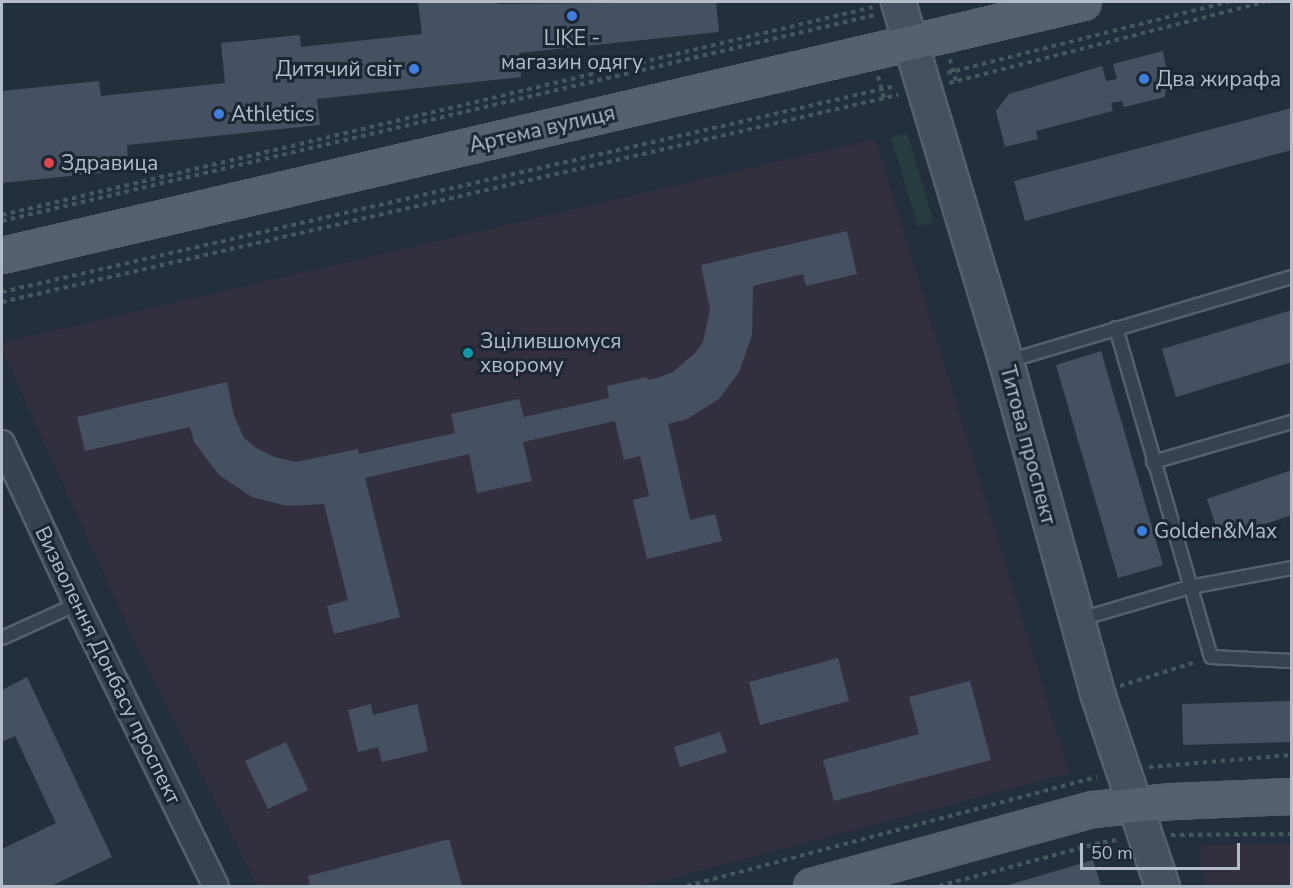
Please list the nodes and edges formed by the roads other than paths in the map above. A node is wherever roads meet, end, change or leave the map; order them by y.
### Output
1 (1083, 2) edge
2 (893, 5) edge
3 (910, 44) junction
4 (2, 255) edge
5 (1292, 277) edge
6 (1116, 328) junction
7 (1006, 362) junction
8 (1292, 422) edge
9 (2, 443) edge
10 (1153, 462) junction
11 (1292, 568) edge
12 (1190, 587) junction
13 (77, 604) junction
14 (1076, 620) junction
15 (2, 638) edge
16 (1292, 661) edge
17 (1292, 796) edge
18 (1133, 804) junction
19 (216, 886) edge
20 (811, 886) edge
21 (1162, 886) edge

1 - 3 main road, Артема вулиця
2 - 3 street, Титова проспект
3 - 4 main road, Артема вулиця
3 - 7 street, Титова проспект
5 - 6 lane
6 - 7 lane
6 - 10 lane
7 - 14 street, Титова проспект
8 - 10 lane
9 - 13 street, Визволення Донбасу проспект
10 - 12 lane
11 - 12 lane
12 - 14 lane
12 - 16 lane
13 - 15 lane
13 - 19 street, Визволення Донбасу проспект
14 - 18 street, Титова проспект
17 - 18 main road
18 - 20 main road
18 - 21 street, Титова проспект

